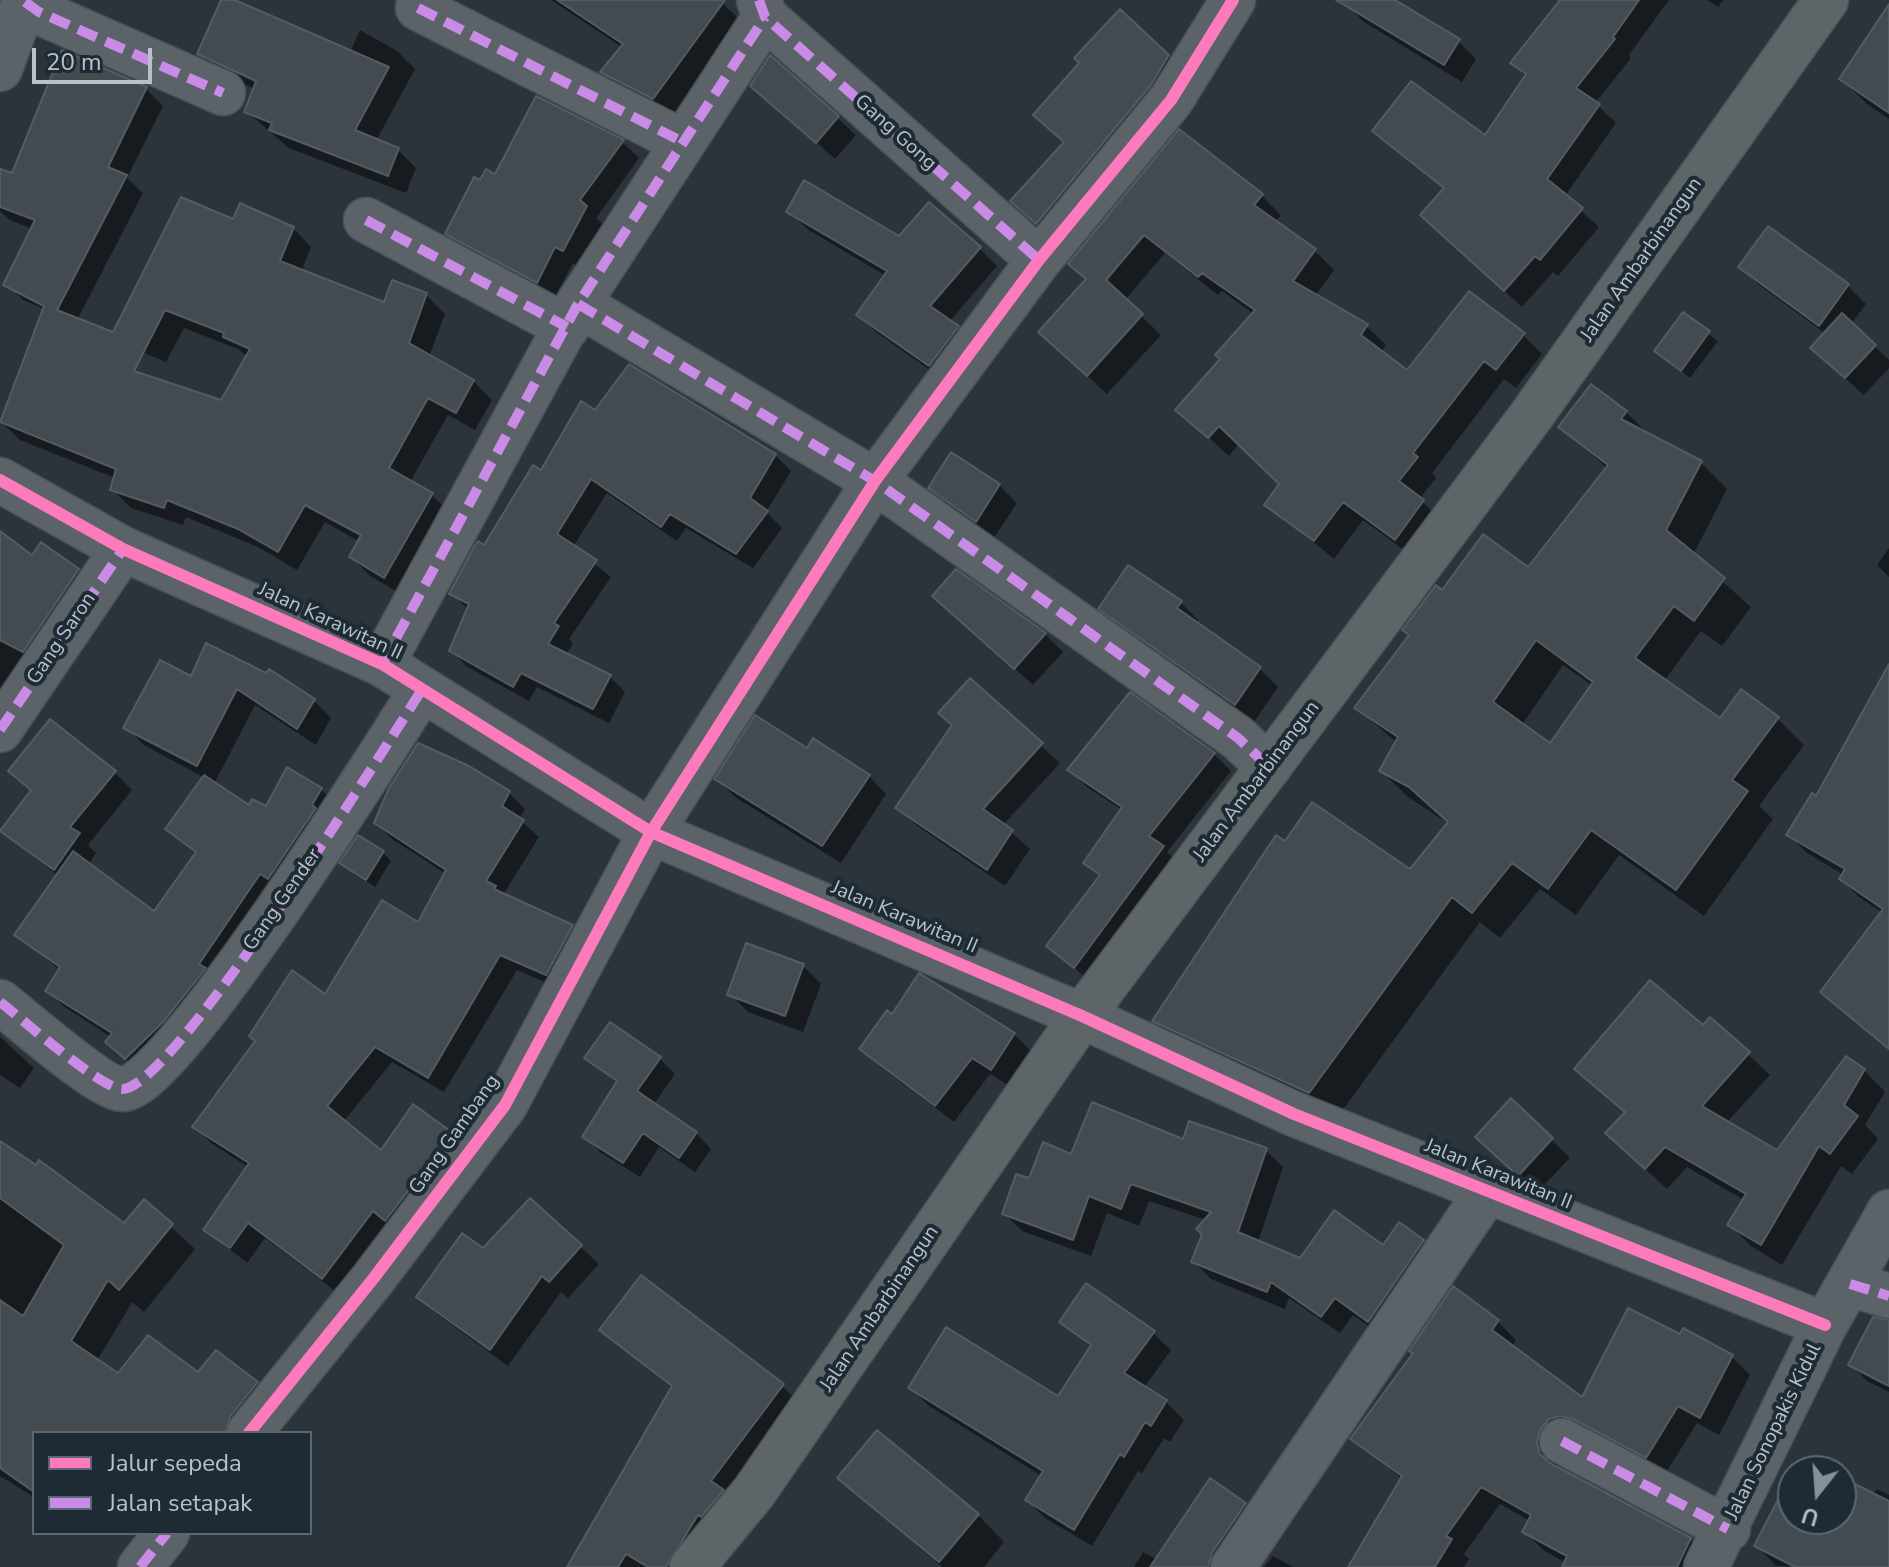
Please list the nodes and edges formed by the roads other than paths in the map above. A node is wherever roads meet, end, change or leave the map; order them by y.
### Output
1 (1233, 0) edge
2 (1826, 0) edge
3 (25, 1) edge
4 (418, 8) dead end
5 (762, 8) edge
6 (0, 69) edge
7 (223, 93) dead end
8 (681, 141) junction
9 (366, 220) dead end
10 (1039, 260) junction
11 (572, 315) junction
12 (0, 480) edge
13 (875, 481) junction
14 (123, 549) junction
15 (382, 664) junction
16 (421, 691) junction
17 (0, 730) edge
18 (1269, 767) junction
19 (651, 832) junction
20 (0, 1002) edge
21 (1082, 1016) junction
22 (1486, 1193) junction
23 (1889, 1212) edge
24 (1869, 1290) edge
25 (1825, 1325) junction
26 (251, 1431) edge
27 (1562, 1441) dead end
28 (1728, 1529) junction
29 (165, 1535) edge
30 (140, 1567) edge
31 (692, 1567) edge
32 (1233, 1567) edge
33 (1706, 1567) edge

1 - 10 street, Gang Gambang
2 - 18 main road, Jalan Ambarbinangun
3 - 6 street
3 - 7 street
4 - 8 street
5 - 8 street
5 - 10 street, Gang Gong
8 - 11 street
9 - 11 street
10 - 13 street, Gang Gambang
11 - 13 street
11 - 15 street
12 - 14 street, Jalan Karawitan II
13 - 18 street
13 - 19 street, Gang Gambang
14 - 15 street, Jalan Karawitan II
14 - 17 street, Gang Saron
15 - 16 street, Jalan Karawitan II
16 - 19 street, Jalan Karawitan II
16 - 20 street, Gang Gender
18 - 21 main road, Jalan Ambarbinangun
19 - 21 street, Jalan Karawitan II
19 - 26 street, Gang Gambang
21 - 22 street, Jalan Karawitan II
21 - 31 main road, Jalan Ambarbinangun
22 - 25 street, Jalan Karawitan II
22 - 32 street
23 - 24 street, Jalan Sonopakis Kidul
24 - 25 street, Jalan Sonopakis Kidul
25 - 28 street, Jalan Sonopakis Kidul
27 - 28 street
28 - 33 street, Jalan Sonopakis Kidul
29 - 30 street

